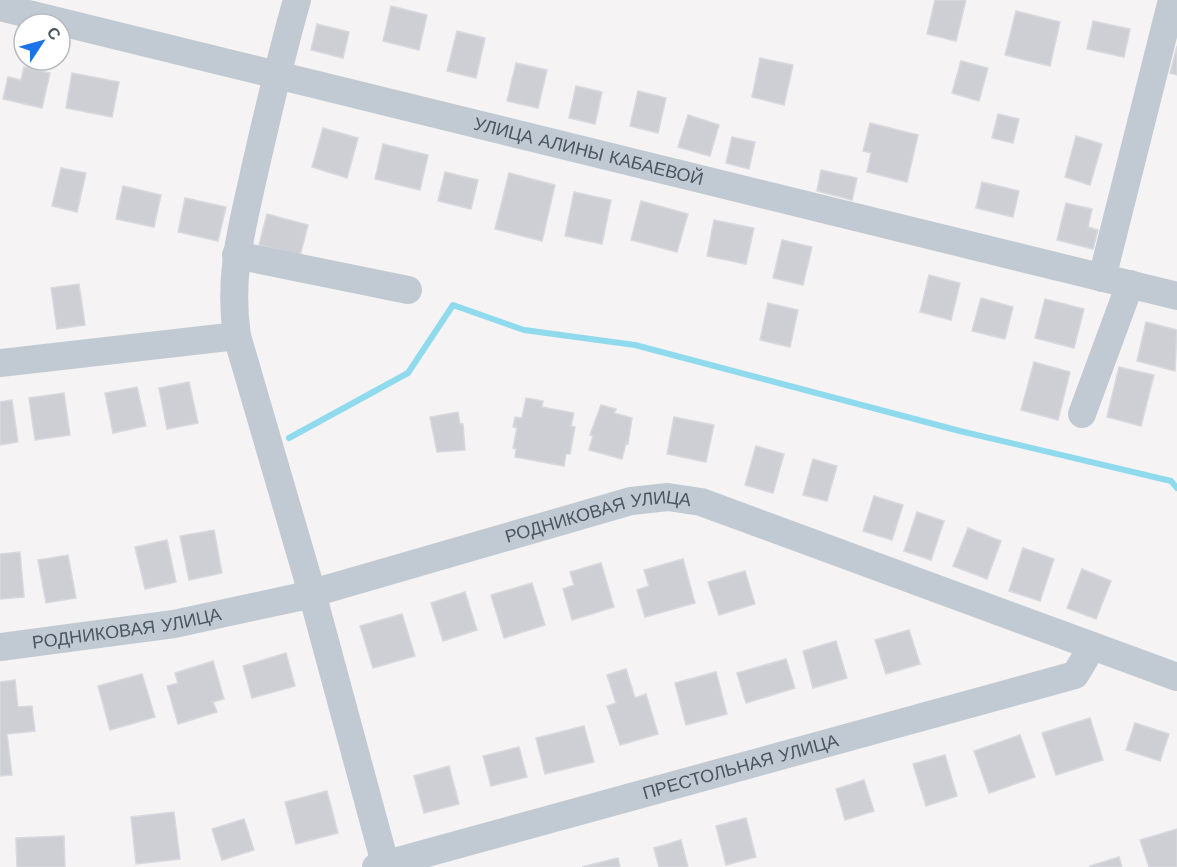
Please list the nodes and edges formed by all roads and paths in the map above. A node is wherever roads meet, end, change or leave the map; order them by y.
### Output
1 (297, 0) edge
2 (1167, 3) edge
3 (0, 7) edge
4 (276, 74) junction
5 (236, 255) junction
6 (1102, 278) junction
7 (1130, 285) junction
8 (408, 290) dead end
9 (1177, 296) edge
10 (237, 336) junction
11 (0, 363) edge
12 (1082, 414) dead end
13 (312, 593) junction
14 (0, 647) edge
15 (1092, 647) junction
16 (1177, 677) edge
17 (382, 866) edge

1 - 4 street
2 - 6 street
3 - 4 street, УЛИЦА АЛИНЫ КАБАЕВОЙ
4 - 5 street
4 - 6 street, УЛИЦА АЛИНЫ КАБАЕВОЙ
5 - 8 street
5 - 10 street
6 - 7 street, УЛИЦА АЛИНЫ КАБАЕВОЙ
7 - 9 street, УЛИЦА АЛИНЫ КАБАЕВОЙ
7 - 12 street
10 - 11 street
10 - 13 street
13 - 14 street, РОДНИКОВАЯ УЛИЦА
13 - 15 street, РОДНИКОВАЯ УЛИЦА
13 - 17 street
15 - 16 street, РОДНИКОВАЯ УЛИЦА
15 - 17 street, ПРЕСТОЛЬНАЯ УЛИЦА

